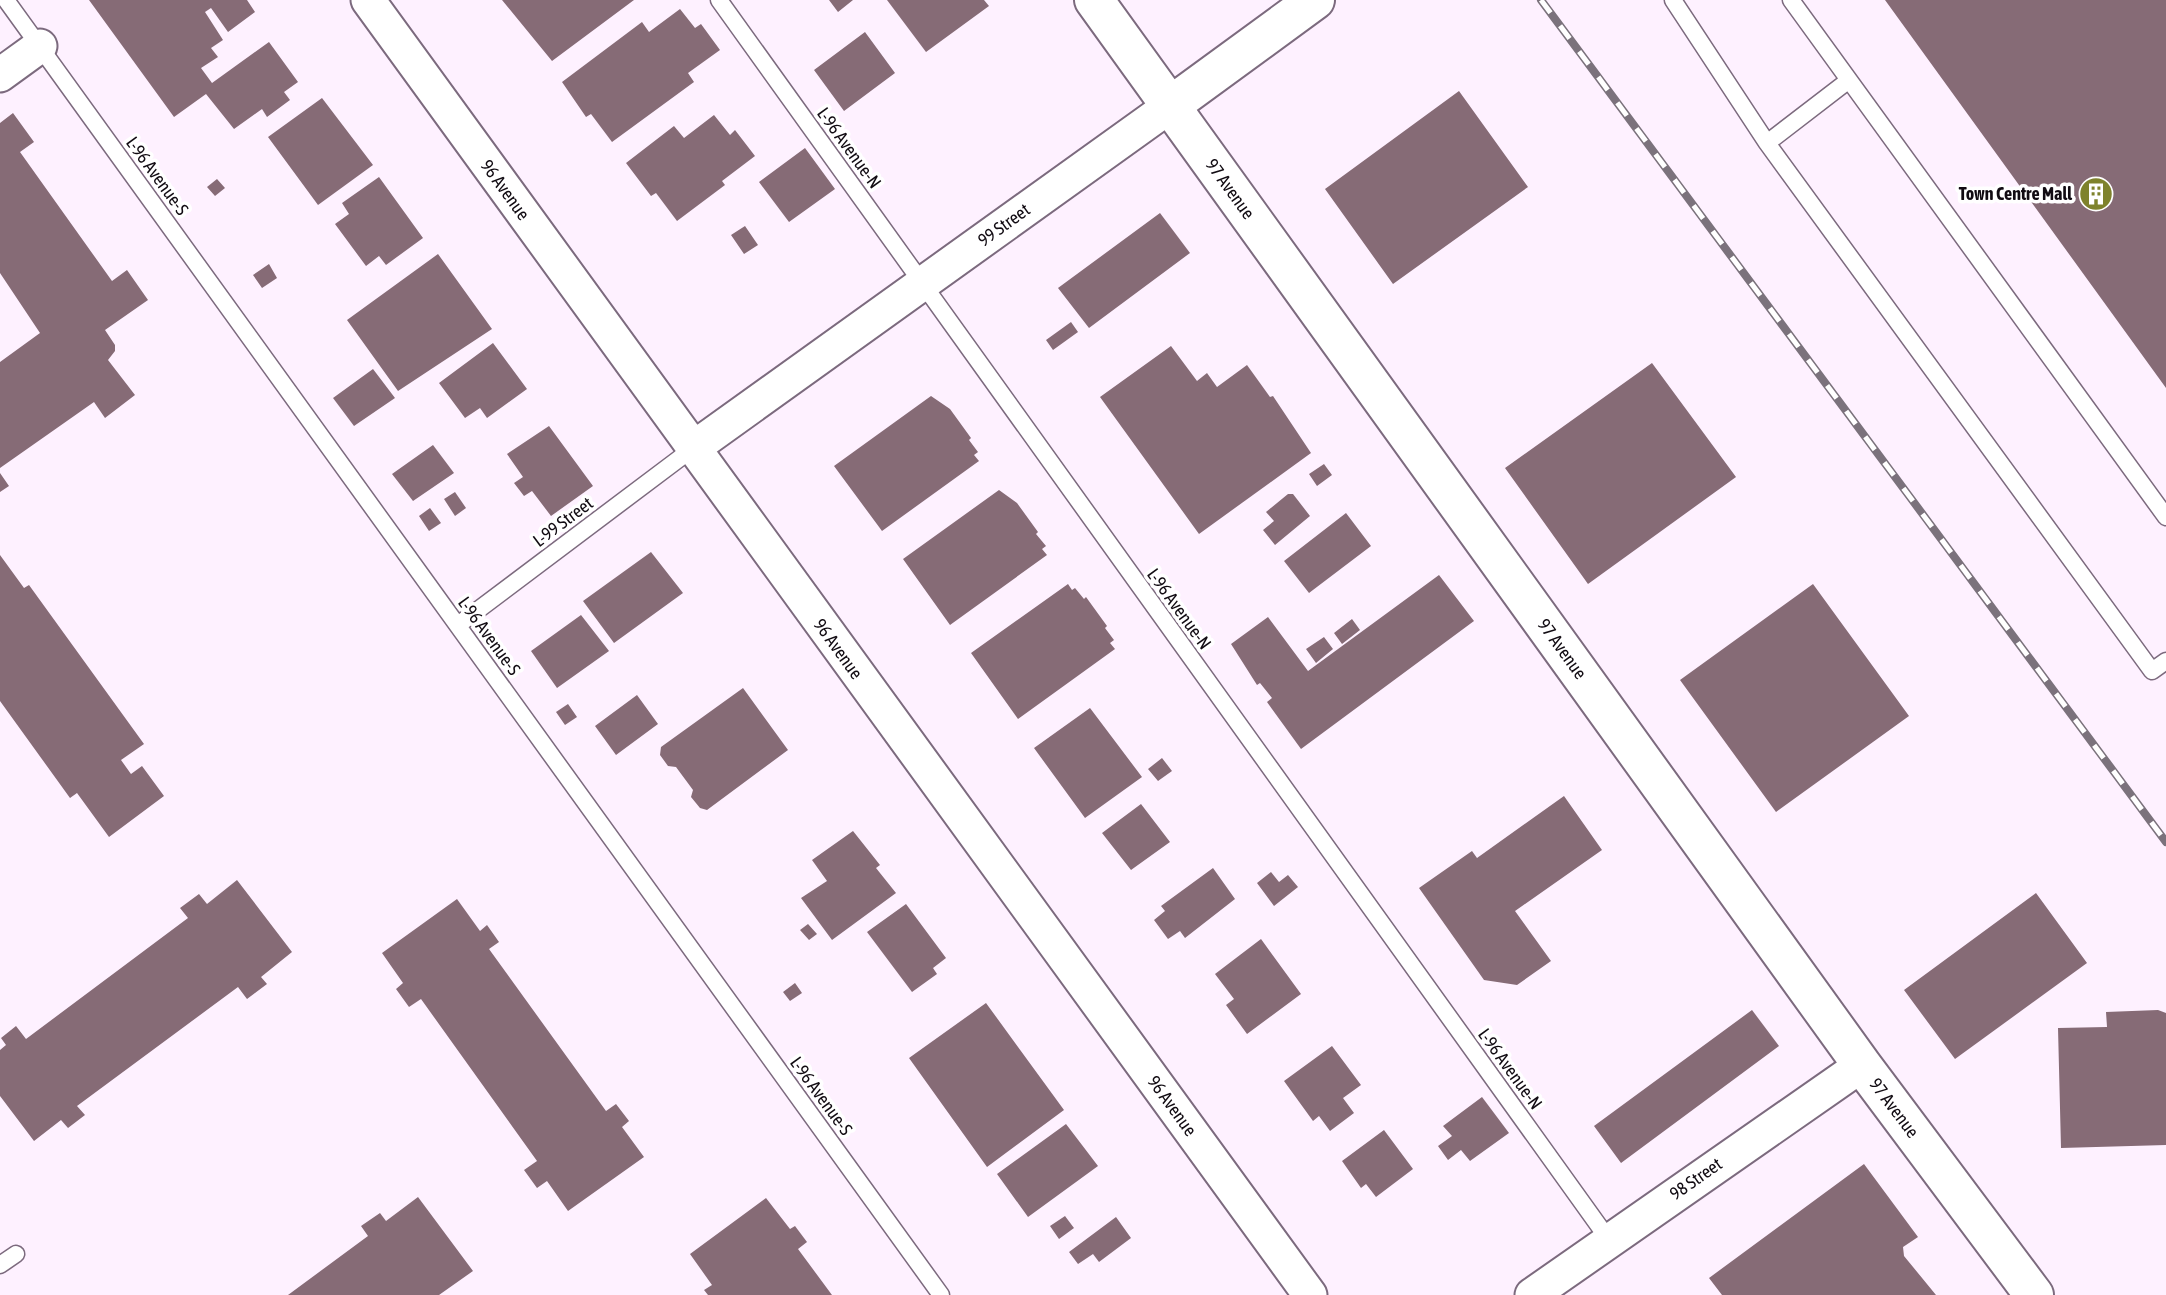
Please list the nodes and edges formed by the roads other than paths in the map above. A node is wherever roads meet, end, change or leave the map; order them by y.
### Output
1 (6, 0) edge
2 (368, 0) edge
3 (719, 0) edge
4 (1094, 0) edge
5 (1315, 0) edge
6 (1673, 0) edge
7 (1791, 0) edge
8 (40, 46) junction
9 (0, 75) edge
10 (1849, 80) junction
11 (1170, 106) junction
12 (1768, 143) junction
13 (922, 284) junction
14 (692, 449) junction
15 (2166, 517) edge
16 (458, 625) junction
17 (2166, 661) edge
18 (1862, 1065) junction
19 (1609, 1240) junction
20 (16, 1254) dead end
21 (0, 1265) edge
22 (941, 1295) edge
23 (1310, 1295) edge
24 (1532, 1295) edge
25 (2034, 1295) edge

1 - 8 lane, L-96 Avenue-S
2 - 14 street, 96 Avenue
3 - 13 lane, L-96 Avenue-N
4 - 11 street, 97 Avenue
5 - 11 street, 99 Street
6 - 12 lane
7 - 10 lane
8 - 9 street
8 - 16 lane, L-96 Avenue-S
10 - 12 lane
10 - 15 lane
11 - 13 street, 99 Street
11 - 18 street, 97 Avenue
12 - 17 lane
13 - 14 street, 99 Street
13 - 19 lane, L-96 Avenue-N
14 - 16 lane, L-99 Street
14 - 23 street, 96 Avenue
16 - 22 lane, L-96 Avenue-S
18 - 19 street, 98 Street
18 - 25 street, 97 Avenue
19 - 24 street, 98 Street
20 - 21 lane

